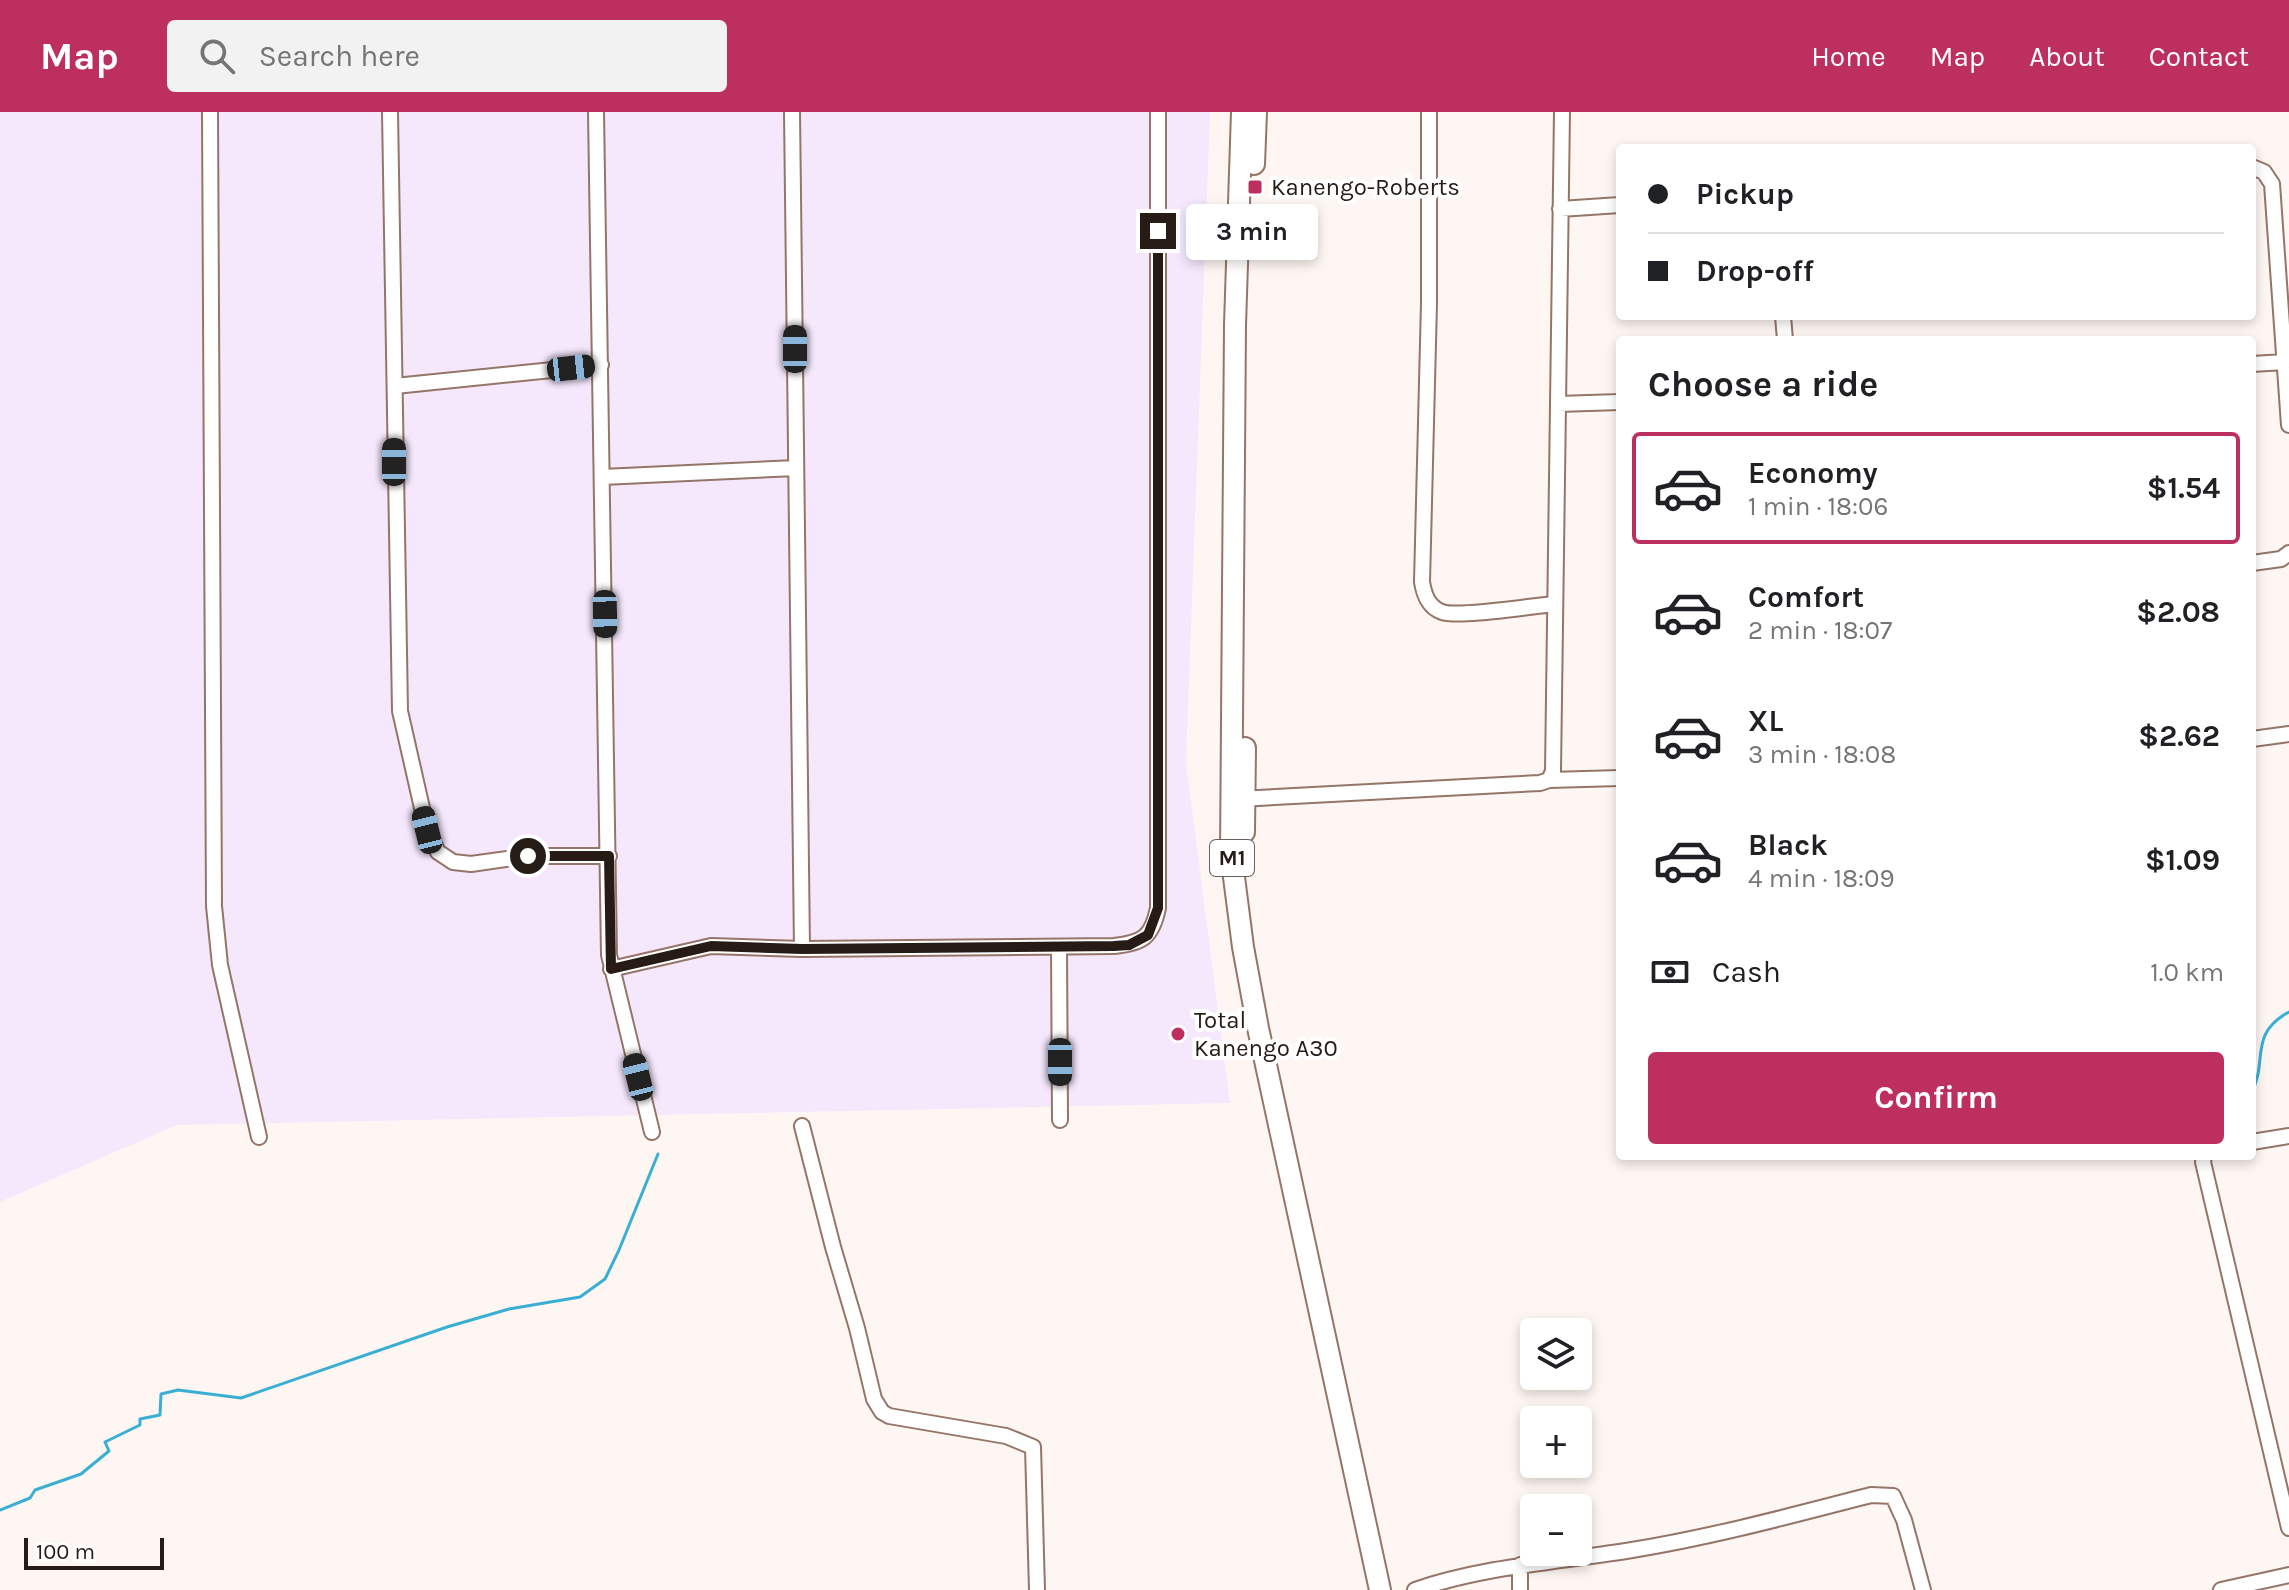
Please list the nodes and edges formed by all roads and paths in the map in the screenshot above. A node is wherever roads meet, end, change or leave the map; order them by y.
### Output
1 (210, 112) edge
2 (390, 112) edge
3 (596, 112) edge
4 (792, 112) edge
5 (1158, 112) edge
6 (1242, 112) edge
7 (1256, 112) edge
8 (1429, 112) edge
9 (1562, 112) edge
10 (2256, 169) edge
11 (1616, 205) edge
12 (1560, 209) junction
13 (2285, 362) junction
14 (2256, 364) edge
15 (601, 365) junction
16 (395, 386) junction
17 (1616, 402) edge
18 (1558, 404) junction
19 (2289, 425) edge
20 (796, 468) junction
21 (602, 477) junction
22 (2289, 553) edge
23 (2256, 562) edge
24 (1554, 604) junction
25 (2289, 734) edge
26 (2256, 738) edge
27 (1616, 778) edge
28 (1549, 780) junction
29 (1237, 799) junction
30 (609, 856) junction
31 (1059, 947) junction
32 (802, 949) junction
33 (611, 969) junction
34 (1060, 1120) dead end
35 (802, 1126) dead end
36 (652, 1132) dead end
37 (2289, 1136) edge
38 (259, 1137) dead end
39 (2256, 1141) edge
40 (2203, 1160) edge
41 (2289, 1528) edge
42 (1592, 1555) edge
43 (1520, 1565) edge
44 (1520, 1566) edge
45 (2289, 1575) edge
46 (1037, 1590) edge
47 (1380, 1590) edge
48 (1391, 1590) edge
49 (1415, 1590) edge
50 (1520, 1590) edge
51 (1923, 1590) edge
52 (2221, 1590) edge

1 - 38 street
2 - 16 street
3 - 15 street
4 - 20 street
5 - 31 street
6 - 29 highway, M1
7 - 29 highway, M1
8 - 24 street
9 - 12 street
10 - 13 street
11 - 12 street
12 - 18 street
13 - 14 street
13 - 19 street
15 - 16 street
15 - 21 street
16 - 30 street
17 - 18 street
18 - 24 street
20 - 21 street
20 - 32 street
21 - 30 street
22 - 23 street
24 - 28 street
25 - 26 street
27 - 28 street
28 - 29 street
29 - 47 highway, M1
29 - 48 highway, M1
30 - 33 street
31 - 32 street
31 - 34 street
32 - 33 street
33 - 36 street
35 - 46 street
37 - 39 street
40 - 41 street
42 - 51 street
43 - 49 street
44 - 50 street
45 - 52 street

